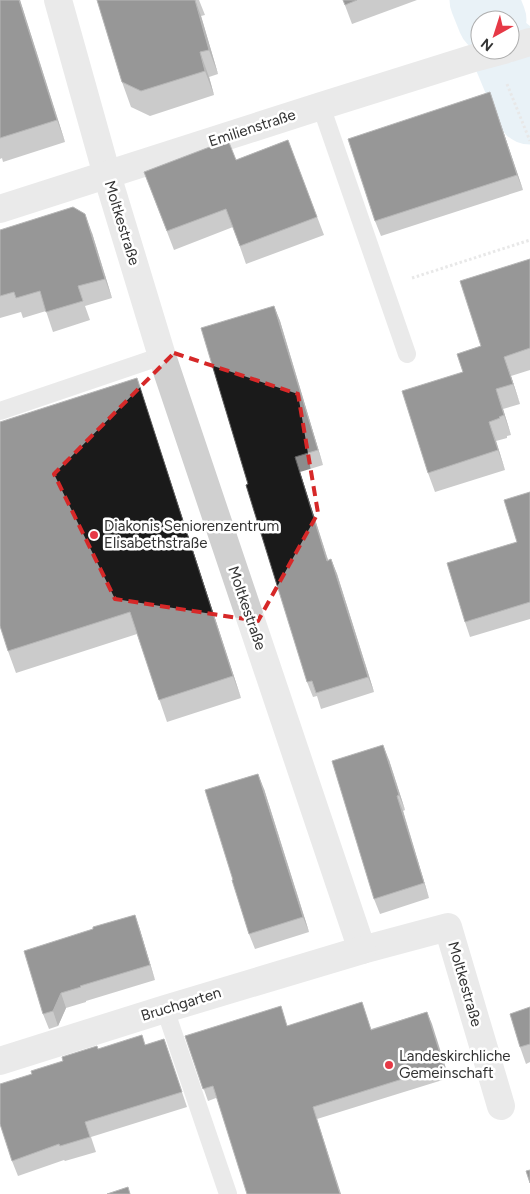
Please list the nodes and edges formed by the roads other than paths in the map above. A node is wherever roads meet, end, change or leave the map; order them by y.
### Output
1 (58, 0) edge
2 (470, 60) edge
3 (321, 106) junction
4 (107, 175) junction
5 (0, 209) edge
6 (407, 354) dead end
7 (162, 356) junction
8 (0, 411) edge
9 (362, 950) junction
10 (166, 1009) junction
11 (0, 1061) edge
12 (501, 1106) dead end
13 (228, 1194) edge

1 - 4 street, Moltkestraße
2 - 3 street, Emilienstraße
3 - 4 street, Emilienstraße
3 - 6 lane
4 - 5 street, Emilienstraße
4 - 7 street, Moltkestraße
7 - 8 lane
7 - 9 street, Moltkestraße
9 - 10 street, Bruchgarten
9 - 12 street, Moltkestraße
10 - 11 street, Bruchgarten
10 - 13 lane

